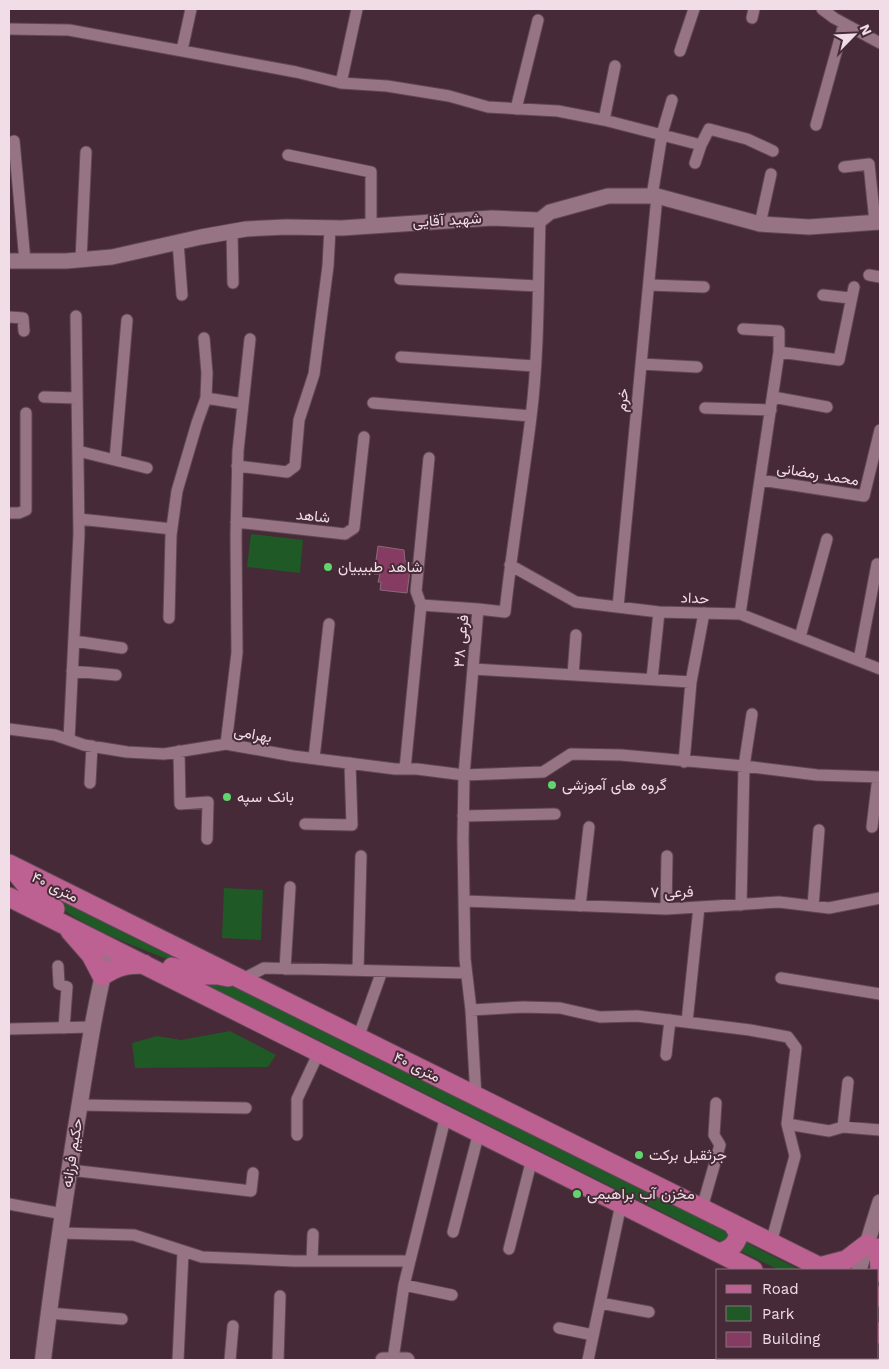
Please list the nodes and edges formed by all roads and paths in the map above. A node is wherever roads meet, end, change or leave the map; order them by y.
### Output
1 (190, 9) edge
2 (357, 9) edge
3 (694, 9) edge
4 (822, 9) edge
5 (538, 20) dead end
6 (844, 24) junction
7 (9, 29) edge
8 (880, 43) edge
9 (182, 50) junction
10 (680, 51) dead end
11 (615, 66) dead end
12 (340, 83) junction
13 (672, 100) dead end
14 (516, 109) junction
15 (604, 120) junction
16 (816, 125) dead end
17 (662, 134) junction
18 (14, 142) dead end
19 (702, 145) junction
20 (773, 151) dead end
21 (86, 152) dead end
22 (288, 155) dead end
23 (695, 163) dead end
24 (844, 167) dead end
25 (771, 174) dead end
26 (654, 196) junction
27 (540, 220) junction
28 (878, 222) edge
29 (760, 224) junction
30 (371, 226) junction
31 (330, 228) junction
32 (232, 232) junction
33 (178, 242) junction
34 (81, 260) junction
35 (9, 261) edge
36 (25, 261) junction
37 (400, 279) dead end
38 (233, 283) dead end
39 (649, 285) junction
40 (538, 286) junction
41 (704, 287) dead end
42 (182, 295) dead end
43 (823, 296) dead end
44 (76, 316) dead end
45 (9, 317) edge
46 (127, 320) dead end
47 (743, 329) dead end
48 (24, 330) dead end
49 (204, 338) dead end
50 (250, 339) dead end
51 (780, 352) junction
52 (401, 356) dead end
53 (641, 364) junction
54 (535, 366) junction
55 (697, 367) dead end
56 (44, 397) dead end
57 (773, 397) junction
58 (77, 398) junction
59 (206, 398) junction
60 (374, 402) dead end
61 (243, 404) junction
62 (827, 407) dead end
63 (705, 408) dead end
64 (770, 410) junction
65 (26, 413) dead end
66 (531, 416) junction
67 (880, 430) edge
68 (364, 437) dead end
69 (78, 451) junction
70 (429, 458) dead end
71 (115, 460) junction
72 (238, 466) junction
73 (147, 468) dead end
74 (760, 480) junction
75 (9, 513) edge
76 (79, 520) junction
77 (236, 522) junction
78 (172, 529) junction
79 (827, 539) dead end
80 (878, 564) dead end
81 (510, 565) junction
82 (420, 605) junction
83 (618, 607) junction
84 (478, 609) junction
85 (658, 612) junction
86 (704, 614) junction
87 (740, 614) junction
88 (169, 618) dead end
89 (329, 624) dead end
90 (576, 635) dead end
91 (800, 637) junction
92 (74, 641) junction
93 (122, 648) dead end
94 (859, 660) junction
95 (473, 669) junction
96 (880, 669) edge
97 (72, 670) junction
98 (116, 675) dead end
99 (573, 675) junction
100 (652, 680) junction
101 (691, 682) junction
102 (752, 714) dead end
103 (9, 730) edge
104 (69, 740) junction
105 (226, 744) junction
106 (92, 746) junction
107 (180, 751) junction
108 (314, 758) junction
109 (684, 762) junction
110 (350, 763) junction
111 (744, 766) junction
112 (405, 769) junction
113 (464, 775) junction
114 (879, 777) edge
115 (90, 783) dead end
116 (555, 814) dead end
117 (463, 816) junction
118 (305, 824) dead end
119 (589, 827) dead end
120 (872, 827) dead end
121 (819, 830) dead end
122 (207, 839) dead end
123 (361, 856) dead end
124 (667, 856) dead end
125 (9, 864) edge
126 (290, 887) dead end
127 (9, 897) edge
128 (880, 898) edge
129 (464, 902) junction
130 (741, 904) junction
131 (580, 906) junction
132 (813, 906) junction
133 (698, 907) junction
134 (666, 908) junction
135 (64, 924) junction
136 (110, 948) junction
137 (144, 964) junction
138 (58, 966) dead end
139 (285, 969) junction
140 (358, 970) junction
141 (382, 971) junction
142 (466, 973) junction
143 (102, 976) junction
144 (781, 978) dead end
145 (241, 980) junction
146 (880, 994) edge
147 (471, 1010) junction
148 (670, 1020) junction
149 (687, 1022) junction
150 (92, 1027) junction
151 (64, 1028) junction
152 (9, 1029) edge
153 (358, 1038) junction
154 (320, 1052) junction
155 (666, 1055) dead end
156 (848, 1082) dead end
157 (476, 1097) junction
158 (716, 1103) dead end
159 (80, 1105) junction
160 (246, 1108) dead end
161 (446, 1115) junction
162 (787, 1124) junction
163 (843, 1127) junction
164 (880, 1130) edge
165 (479, 1132) junction
166 (297, 1135) dead end
167 (532, 1159) junction
168 (70, 1170) junction
169 (253, 1173) dead end
170 (880, 1202) edge
171 (9, 1204) edge
172 (621, 1204) junction
173 (702, 1208) junction
174 (63, 1214) junction
175 (732, 1224) junction
176 (453, 1232) dead end
177 (60, 1233) junction
178 (313, 1234) dead end
179 (772, 1243) junction
180 (876, 1245) edge
181 (509, 1249) dead end
182 (183, 1252) junction
183 (719, 1253) junction
184 (410, 1260) junction
185 (312, 1261) junction
186 (823, 1268) edge
187 (752, 1269) edge
188 (860, 1269) edge
189 (872, 1269) edge
190 (880, 1272) edge
191 (404, 1286) junction
192 (452, 1295) dead end
193 (280, 1296) dead end
194 (600, 1303) junction
195 (649, 1312) dead end
196 (48, 1313) junction
197 (122, 1319) dead end
198 (233, 1326) dead end
199 (560, 1328) dead end
200 (593, 1335) junction
201 (43, 1360) edge
202 (178, 1360) edge
203 (230, 1360) edge
204 (278, 1360) edge
205 (394, 1360) edge
206 (588, 1360) edge

1 - 9 street
2 - 12 street
3 - 10 street
4 - 6 street
5 - 14 street
6 - 8 street
6 - 16 street
7 - 9 street
9 - 12 street
11 - 15 street
12 - 14 street
13 - 17 street, خرم
14 - 15 street
15 - 17 street
17 - 19 street
17 - 26 street, خرم
18 - 36 street
19 - 20 street
19 - 23 street
21 - 34 street
22 - 30 street
24 - 28 street
25 - 29 street
26 - 27 street, شهید آقایی
26 - 29 street, شهید آقایی
26 - 39 street, خرم
27 - 30 street, شهید آقایی
27 - 40 street, فرعی ۳۸
28 - 29 street, شهید آقایی
30 - 31 street, شهید آقایی
31 - 32 street, شهید آقایی
31 - 72 street
32 - 33 street, شهید آقایی
32 - 38 street
33 - 34 street, شهید آقایی
33 - 42 street
34 - 36 street, شهید آقایی
35 - 36 street, شهید آقایی
37 - 40 street
39 - 41 street
39 - 53 street, خرم
40 - 54 street, فرعی ۳۸
43 - 51 street
44 - 58 street
45 - 48 street
46 - 71 street
47 - 51 street
49 - 59 street
50 - 61 street
51 - 57 street
52 - 54 street
53 - 55 street
53 - 83 street, خرم
54 - 66 street, فرعی ۳۸
56 - 58 street
57 - 62 street
57 - 64 street
58 - 69 street
59 - 61 street
59 - 78 street
60 - 66 street
61 - 72 street
63 - 64 street
64 - 74 street
65 - 75 street
66 - 81 street, فرعی ۳۸
67 - 74 street, محمد رمضانی
68 - 77 street, شاهد
69 - 71 street
69 - 76 street
70 - 82 street
71 - 73 street
72 - 77 street
74 - 87 street
76 - 78 street
76 - 92 street
77 - 105 street
78 - 88 street
79 - 91 street
80 - 94 street
81 - 83 street, حداد
81 - 84 street, فرعی ۳۸
82 - 84 street
82 - 112 street
83 - 85 street, حداد
84 - 95 street, فرعی ۳۸
85 - 86 street, حداد
85 - 100 street
86 - 87 street, حداد
86 - 101 street
87 - 91 street, حداد
89 - 108 street
90 - 99 street
91 - 94 street, حداد
92 - 93 street
92 - 97 street
94 - 96 street, حداد
95 - 99 street
95 - 113 street, فرعی ۳۸
97 - 98 street
97 - 104 street
99 - 100 street
100 - 101 street
101 - 109 street
102 - 111 street
103 - 104 street, بهرامی
104 - 106 street, بهرامی
105 - 107 street, بهرامی
105 - 108 street, بهرامی
106 - 107 street, بهرامی
106 - 115 street
107 - 122 street
108 - 110 street, بهرامی
109 - 111 street, بهرامی
109 - 113 street, بهرامی
110 - 112 street, بهرامی
110 - 118 street
111 - 114 street, بهرامی
111 - 130 street
112 - 113 street, بهرامی
113 - 117 street, فرعی ۳۸
114 - 120 street
116 - 117 street
117 - 129 street, فرعی ۳۸
119 - 131 street
121 - 132 street
123 - 140 street
124 - 134 street
125 - 136 main road
125 - 145 main road, ۴۰ متری
126 - 139 street
127 - 135 main road, ۴۰ متری
128 - 132 street, فرعی ۷
129 - 131 street, فرعی ۷
129 - 142 street, فرعی ۳۸
130 - 132 street, فرعی ۷
130 - 133 street, فرعی ۷
131 - 134 street, فرعی ۷
133 - 134 street, فرعی ۷
133 - 149 street
135 - 136 main road, ۴۰ متری
135 - 143 main road
136 - 137 main road, ۴۰ متری
136 - 143 main road, حکیم فرزانه
136 - 145 main road
137 - 143 main road
137 - 154 main road, ۴۰ متری
138 - 151 street
139 - 140 street
139 - 145 street
140 - 141 street
141 - 142 street
141 - 153 street
142 - 147 street, فرعی ۳۸
143 - 150 main road, حکیم فرزانه
144 - 146 street
145 - 153 main road, ۴۰ متری
147 - 148 street
147 - 157 street, فرعی ۳۸
148 - 149 street
148 - 155 street
149 - 162 street
150 - 151 street
150 - 159 main road, حکیم فرزانه
151 - 152 street
153 - 157 main road, ۴۰ متری
154 - 161 main road, ۴۰ متری
154 - 166 street
156 - 163 street
157 - 173 main road, ۴۰ متری
158 - 173 street
159 - 160 street
159 - 168 main road, حکیم فرزانه
161 - 165 main road, ۴۰ متری
161 - 184 street
162 - 163 street
162 - 179 street
163 - 164 street
165 - 167 main road, ۴۰ متری
165 - 176 street
167 - 172 main road, ۴۰ متری
167 - 181 street
168 - 169 street
168 - 174 main road, حکیم فرزانه
170 - 180 street
171 - 174 street
172 - 183 main road, ۴۰ متری
172 - 194 street
173 - 175 main road, ۴۰ متری
174 - 177 main road, حکیم فرزانه
175 - 179 main road, ۴۰ متری
175 - 183 main road
177 - 182 street
177 - 196 main road, حکیم فرزانه
178 - 185 street
179 - 186 main road, ۴۰ متری
180 - 186 main road
180 - 188 street
180 - 189 street
180 - 190 main road
182 - 185 street
182 - 202 street
183 - 187 main road, ۴۰ متری
184 - 185 street
184 - 191 street
191 - 192 street
191 - 205 street
193 - 204 street
194 - 195 street
194 - 200 street
196 - 197 street
196 - 201 main road, حکیم فرزانه
198 - 203 street
199 - 200 street
200 - 206 street

